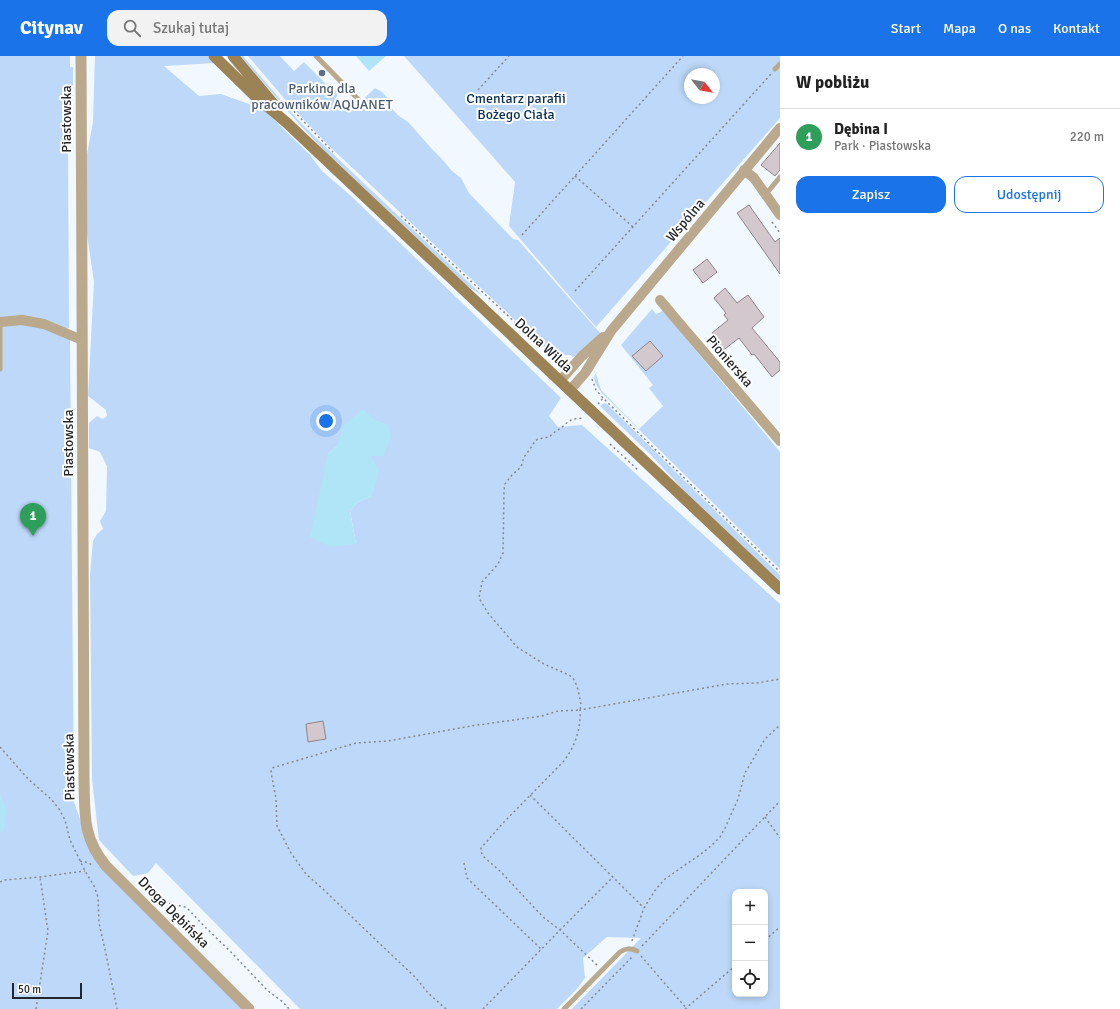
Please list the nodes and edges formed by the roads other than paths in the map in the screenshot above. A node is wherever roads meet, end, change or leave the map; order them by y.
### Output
1 (81, 56) edge
2 (214, 56) edge
3 (233, 56) edge
4 (316, 56) edge
5 (780, 64) edge
6 (775, 69) road end
7 (358, 99) dead end
8 (288, 123) junction
9 (780, 128) edge
10 (744, 170) junction
11 (780, 177) edge
12 (766, 194) junction
13 (780, 215) edge
14 (660, 300) dead end
15 (0, 322) edge
16 (611, 331) junction
17 (82, 340) junction
18 (0, 369) edge
19 (560, 381) junction
20 (570, 390) junction
21 (780, 441) edge
22 (780, 589) edge
23 (87, 830) joint
24 (634, 950) road end
25 (248, 1009) edge
26 (564, 1009) edge

1 - 17 street, Piastowska
2 - 8 main road, Dolna Wilda
3 - 8 main road, Dolna Wilda
4 - 7 lane
5 - 6 lane
8 - 19 main road, Dolna Wilda
9 - 10 street, Wspólna
10 - 12 street
10 - 16 street, Wspólna
11 - 12 lane
12 - 13 street
14 - 21 street, Pionierska
15 - 17 street
15 - 18 lane
16 - 19 street, Wspólna
16 - 20 street, Wspólna
17 - 23 street, Piastowska
19 - 20 main road, Dolna Wilda
20 - 22 main road, Dolna Wilda
23 - 25 street, Droga Dębińska
24 - 26 lane

